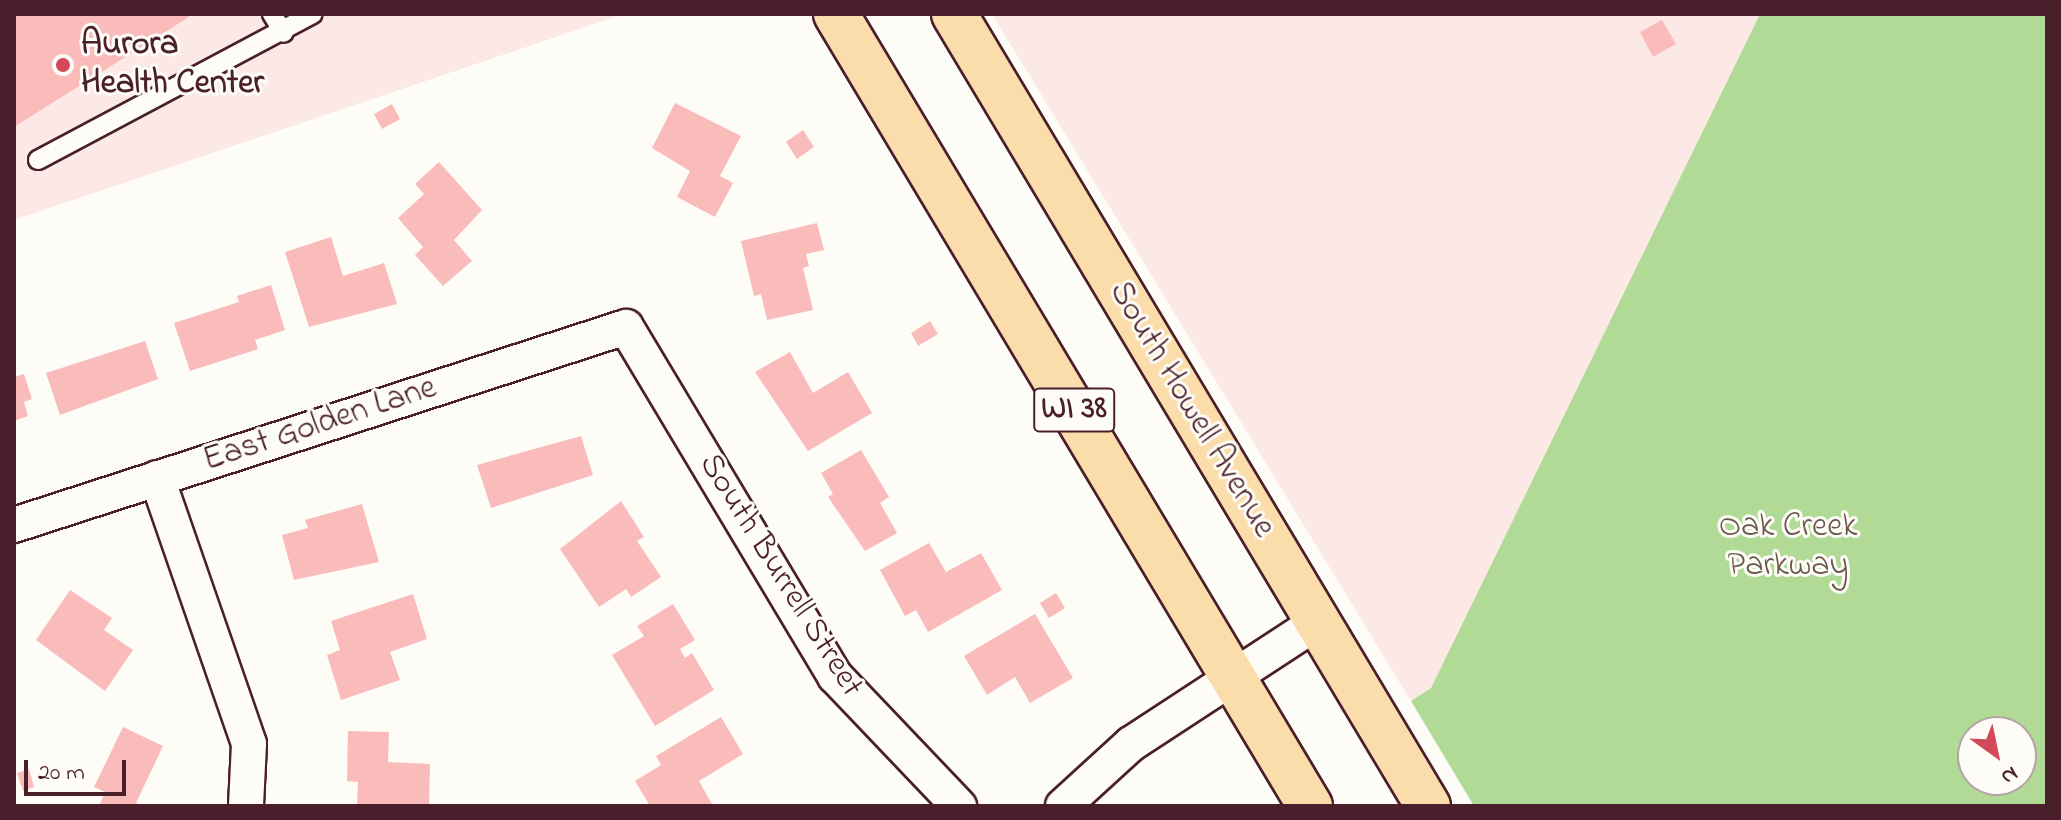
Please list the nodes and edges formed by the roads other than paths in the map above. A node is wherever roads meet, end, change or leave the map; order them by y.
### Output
1 (272, 14) edge
2 (313, 14) edge
3 (836, 14) edge
4 (931, 14) edge
5 (954, 14) edge
6 (284, 33) junction
7 (1004, 102) junction
8 (38, 160) dead end
9 (626, 327) joint
10 (157, 478) junction
11 (14, 525) edge
12 (1316, 623) junction
13 (1233, 676) junction
14 (246, 806) edge
15 (959, 806) edge
16 (1063, 806) edge
17 (1310, 806) edge
18 (1428, 806) edge

1 - 6 lane
2 - 6 lane
3 - 13 main road, WI 38
4 - 7 main road
5 - 7 main road, South Howell Avenue
6 - 8 lane
7 - 12 main road, South Howell Avenue
9 - 10 street, East Golden Lane
9 - 15 street, South Burrell Street
10 - 11 street, East Golden Lane
10 - 14 street
12 - 13 street
12 - 18 main road, South Howell Avenue
13 - 16 street
13 - 17 main road, WI 38

